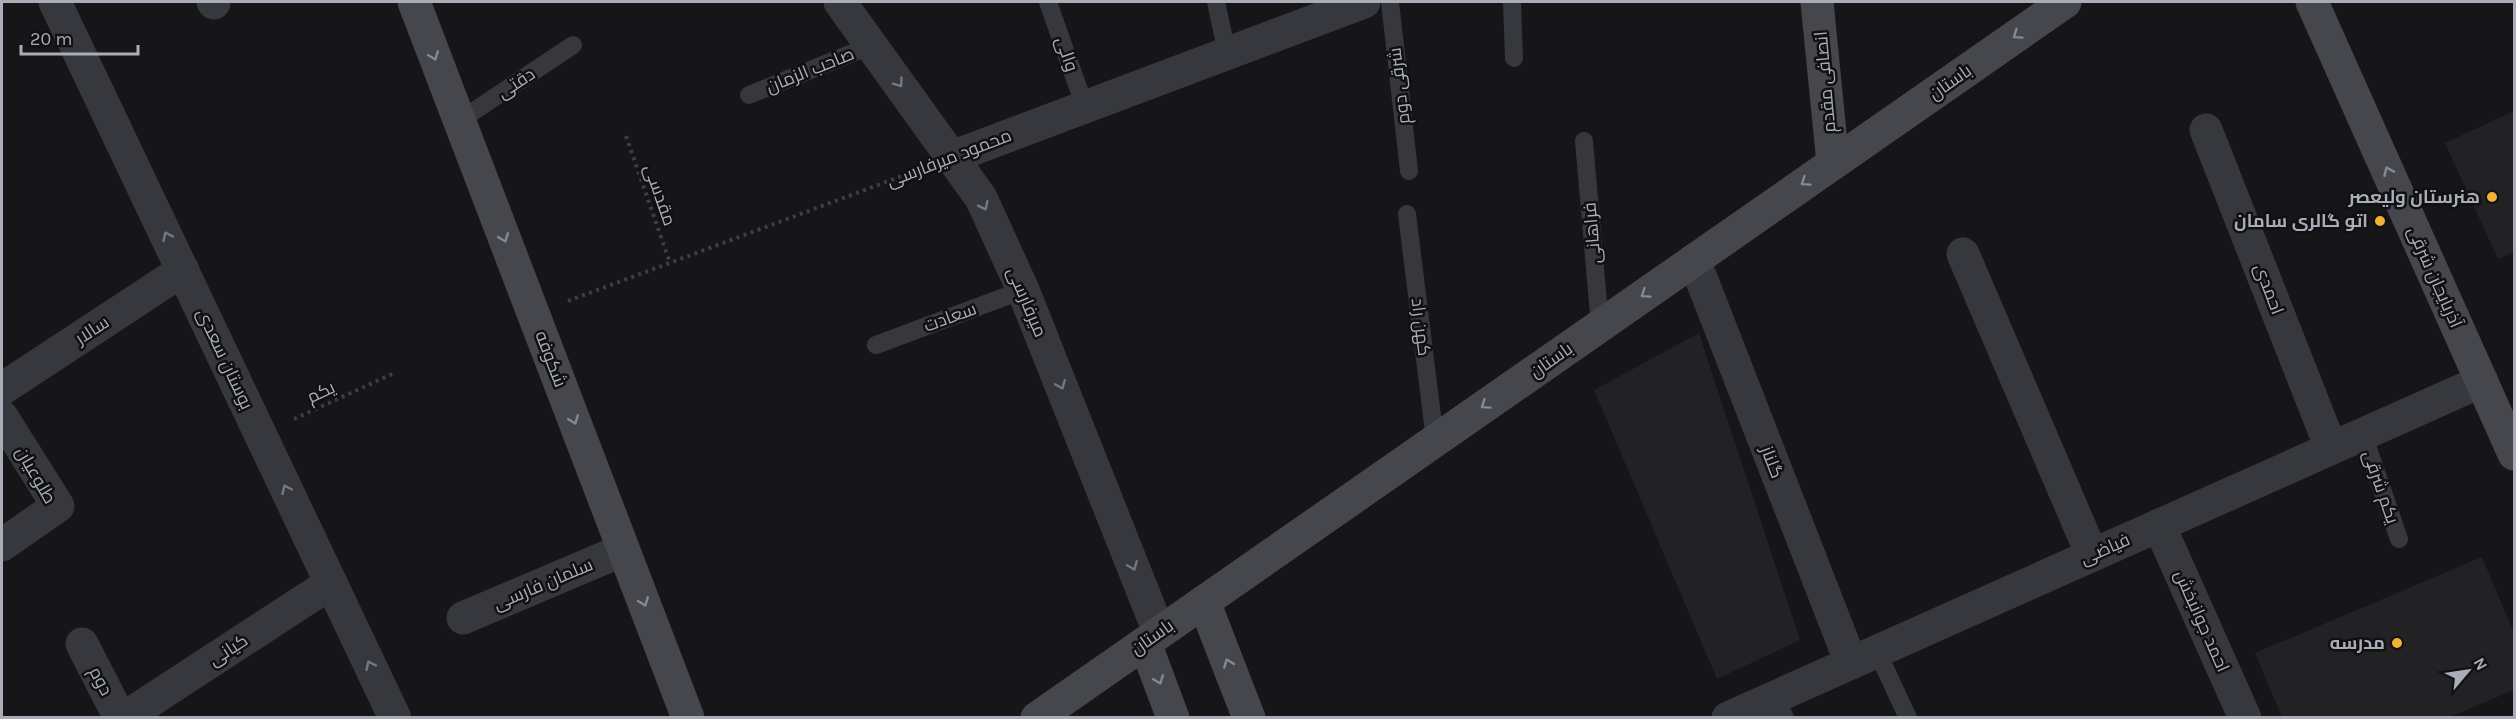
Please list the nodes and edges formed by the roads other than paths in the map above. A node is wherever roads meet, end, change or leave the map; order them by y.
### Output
1 (55, 2) edge
2 (840, 2) edge
3 (1048, 2) edge
4 (1216, 2) edge
5 (1364, 2) edge
6 (1389, 2) edge
7 (1512, 2) edge
8 (1817, 2) edge
9 (2065, 2) edge
10 (2312, 2) edge
11 (422, 5) edge
12 (573, 45) dead end
13 (872, 45) junction
14 (1227, 53) junction
15 (1514, 58) dead end
16 (749, 95) dead end
17 (1085, 107) junction
18 (459, 121) junction
19 (2206, 130) dead end
20 (1584, 141) dead end
21 (952, 157) junction
22 (1833, 163) junction
23 (1409, 171) dead end
24 (1407, 214) dead end
25 (1963, 254) dead end
26 (1694, 260) junction
27 (183, 270) junction
28 (1023, 290) junction
29 (1600, 326) junction
30 (876, 345) dead end
31 (2482, 381) junction
32 (2, 389) edge
33 (2, 417) edge
34 (2363, 434) junction
35 (1435, 440) junction
36 (2331, 448) junction
37 (2514, 454) edge
38 (2159, 525) junction
39 (2399, 539) dead end
40 (2, 545) edge
41 (624, 550) junction
42 (2092, 555) junction
43 (331, 583) junction
44 (1204, 602) junction
45 (463, 618) dead end
46 (1152, 637) junction
47 (81, 644) dead end
48 (1864, 657) junction
49 (1780, 707) edge
50 (122, 717) edge
51 (395, 717) edge
52 (688, 717) edge
53 (1037, 717) edge
54 (1173, 717) edge
55 (1249, 717) edge
56 (1728, 717) edge
57 (1908, 717) edge
58 (2245, 717) edge

27 -> 1 street, بوستان سعدى
2 - 13 street, میرفارسی
3 - 17 lane, والی
4 - 14 lane
5 - 14 street, محمود میرفارسی
6 - 23 lane, شرقی دوم
7 - 15 lane
8 - 22 main road, انصافی مقدم
9 -> 22 main road, باستان
31 -> 10 main road, آذربایجان شرقی
11 -> 18 main road, شکوفه
12 - 18 lane, دقتی
13 - 16 lane, صاحب الزمان
13 -> 21 street, میرفارسی
14 - 17 street, محمود میرفارسی
17 - 21 street, محمود میرفارسی
18 -> 41 main road, شکوفه
19 - 36 street, احمدی
20 - 29 lane, فراهانی
21 -> 28 street, میرفارسی
22 -> 26 main road, باستان
24 - 35 lane, کهن راد
25 - 42 street
26 -> 29 main road, باستان
26 - 48 street, گلناز
27 - 32 street, سالار
43 -> 27 street, بوستان سعدى
28 - 30 lane, سعادت
28 -> 46 street, میرفارسی
29 -> 35 main road, باستان
31 - 34 street, فیاضی
31 - 37 main road, آذربایجان شرقی
33 - 40 street, طلوعیان
34 - 36 street, فیاضی
34 - 39 lane, یکم شرقی
35 - 44 main road, باستان
36 - 38 street, فیاضی
38 - 42 street, فیاضی
38 - 58 street, احمد جوانبخش
41 - 45 street, سلمان فارسی
41 -> 52 main road, شکوفه
42 - 48 street, فیاضی
43 - 50 street, کیانی
51 -> 43 street, بوستان سعدى
44 - 46 main road, باستان
55 -> 44 main road
46 - 53 main road, باستان
46 -> 54 main road
47 - 50 street, دوم
48 - 49 street, فیاضی
48 - 57 lane
49 - 56 street, فیاضی

